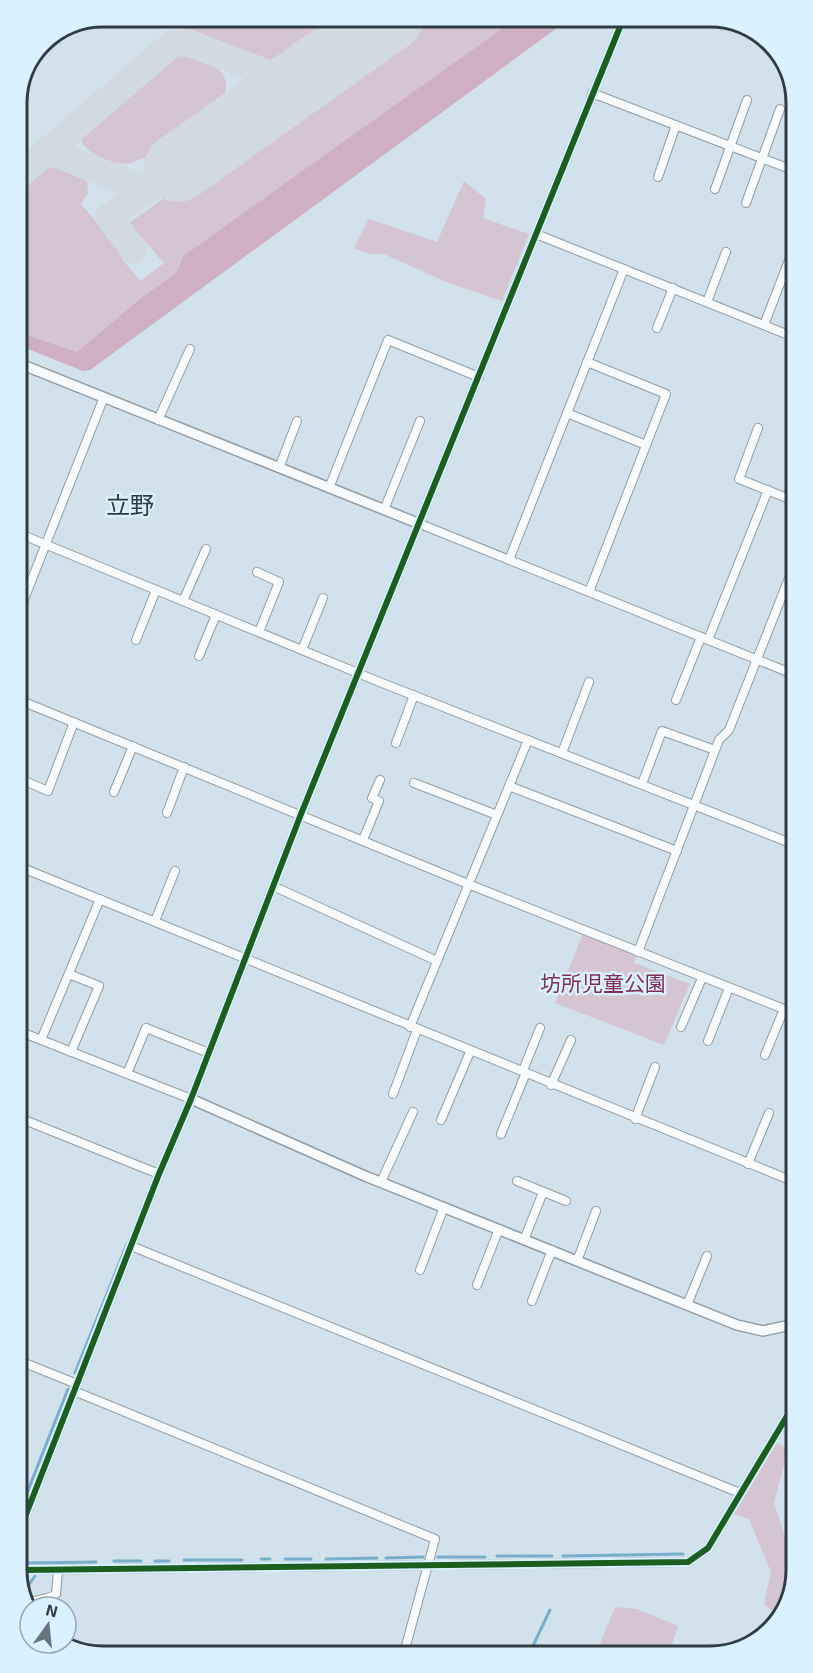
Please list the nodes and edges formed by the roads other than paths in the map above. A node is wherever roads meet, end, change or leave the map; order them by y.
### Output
1 (620, 27) edge
2 (592, 93) junction
3 (747, 100) dead end
4 (780, 109) dead end
5 (676, 125) junction
6 (730, 146) junction
7 (762, 158) junction
8 (786, 167) edge
9 (658, 177) dead end
10 (715, 189) dead end
11 (746, 203) dead end
12 (537, 234) junction
13 (726, 252) dead end
14 (786, 268) edge
15 (624, 269) junction
16 (673, 288) junction
17 (707, 302) junction
18 (764, 324) junction
19 (657, 327) dead end
20 (786, 334) edge
21 (190, 349) dead end
22 (587, 362) junction
23 (27, 367) edge
24 (479, 377) junction
25 (104, 397) junction
26 (567, 413) junction
27 (158, 420) junction
28 (420, 421) dead end
29 (297, 422) dead end
30 (759, 428) dead end
31 (646, 445) junction
32 (279, 468) junction
33 (329, 488) junction
34 (768, 490) junction
35 (786, 498) edge
36 (384, 510) junction
37 (420, 524) junction
38 (27, 537) edge
39 (46, 544) junction
40 (207, 549) dead end
41 (509, 560) junction
42 (257, 572) dead end
43 (786, 585) edge
44 (156, 590) junction
45 (27, 592) edge
46 (589, 592) junction
47 (323, 598) dead end
48 (183, 601) junction
49 (216, 615) junction
50 (259, 633) junction
51 (704, 638) junction
52 (136, 640) dead end
53 (302, 650) junction
54 (199, 656) dead end
55 (755, 659) junction
56 (786, 671) edge
57 (359, 673) junction
58 (589, 682) dead end
59 (414, 695) junction
60 (676, 700) dead end
61 (27, 703) edge
62 (74, 722) junction
63 (528, 740) junction
64 (396, 743) dead end
65 (133, 746) junction
66 (715, 750) junction
67 (562, 753) junction
68 (184, 767) junction
69 (380, 780) dead end
70 (27, 782) edge
71 (414, 783) dead end
72 (642, 784) junction
73 (509, 786) junction
74 (114, 792) dead end
75 (695, 805) junction
76 (167, 813) dead end
77 (301, 814) junction
78 (497, 815) junction
79 (363, 840) junction
80 (786, 841) edge
81 (677, 851) junction
82 (27, 870) edge
83 (175, 871) dead end
84 (468, 884) junction
85 (273, 886) junction
86 (100, 899) junction
87 (155, 921) junction
88 (638, 952) junction
89 (246, 958) junction
90 (437, 961) junction
91 (69, 974) junction
92 (702, 978) junction
93 (729, 988) junction
94 (784, 1009) joint
95 (681, 1027) dead end
96 (540, 1028) dead end
97 (414, 1029) junction
98 (27, 1034) edge
99 (41, 1040) junction
100 (571, 1040) dead end
101 (708, 1041) dead end
102 (71, 1052) junction
103 (470, 1052) junction
104 (209, 1053) junction
105 (765, 1055) dead end
106 (655, 1067) dead end
107 (128, 1074) junction
108 (525, 1075) junction
109 (551, 1085) junction
110 (393, 1094) dead end
111 (191, 1099) junction
112 (413, 1112) dead end
113 (769, 1113) dead end
114 (635, 1119) junction
115 (441, 1120) dead end
116 (27, 1121) dead end
117 (501, 1134) dead end
118 (748, 1164) junction
119 (159, 1174) junction
120 (786, 1179) edge
121 (517, 1181) dead end
122 (381, 1182) junction
123 (543, 1192) junction
124 (566, 1201) dead end
125 (444, 1207) junction
126 (596, 1211) dead end
127 (499, 1229) junction
128 (524, 1239) junction
129 (131, 1246) junction
130 (552, 1250) junction
131 (707, 1256) dead end
132 (577, 1261) junction
133 (420, 1270) dead end
134 (477, 1285) dead end
135 (532, 1301) dead end
136 (687, 1305) junction
137 (786, 1326) edge
138 (27, 1364) edge
139 (76, 1387) junction
140 (786, 1417) edge
141 (740, 1493) junction
142 (27, 1512) edge
143 (427, 1566) junction
144 (27, 1570) edge
145 (58, 1570) junction
146 (54, 1595) edge
147 (406, 1646) edge

1 - 2 street
2 - 5 street
2 - 12 street
3 - 6 street
4 - 7 street
5 - 6 street
5 - 9 street
6 - 7 street
6 - 10 street
7 - 8 street
7 - 11 street
12 - 15 street
12 - 24 street
13 - 17 street
14 - 18 street
15 - 16 street
15 - 22 street
16 - 17 street
16 - 19 street
17 - 18 street
18 - 20 street
21 - 27 street
22 - 26 street
22 - 31 street
23 - 25 street
24 - 33 street
24 - 37 street
25 - 27 street
25 - 39 street
26 - 31 street
26 - 41 street
27 - 32 street
28 - 36 street
29 - 32 street
30 - 34 street
31 - 46 street
32 - 33 street
33 - 36 street
34 - 35 street
34 - 51 street
36 - 37 street
37 - 41 street
37 - 57 street
38 - 39 street
39 - 44 street
39 - 45 street
40 - 48 street
41 - 46 street
42 - 50 street
43 - 55 street
44 - 48 street
44 - 52 street
46 - 51 street
47 - 53 street
48 - 49 street
49 - 50 street
49 - 54 street
50 - 53 street
51 - 55 street
51 - 60 street
53 - 57 street
55 - 56 street
55 - 66 street
57 - 59 street
57 - 77 street
58 - 67 street
59 - 63 street
59 - 64 street
61 - 62 street
62 - 65 street
62 - 70 street
63 - 67 street
63 - 73 street
65 - 68 street
65 - 74 street
66 - 72 street
66 - 75 street
67 - 72 street
68 - 76 street
68 - 77 street
69 - 79 street
71 - 78 street
72 - 75 street
73 - 78 street
73 - 81 street
75 - 80 street
75 - 81 street
77 - 79 street
77 - 85 street
78 - 84 street
79 - 84 street
81 - 88 street
82 - 86 street
83 - 87 street
84 - 88 street
84 - 90 street
85 - 89 street
85 - 90 street
86 - 87 street
86 - 91 street
87 - 89 street
88 - 92 street
89 - 97 street
89 - 104 street
90 - 97 street
91 - 99 street
91 - 102 street
92 - 93 street
92 - 95 street
93 - 94 street
93 - 101 street
94 - 105 street
96 - 108 street
97 - 103 street
97 - 110 street
98 - 99 street
99 - 102 street
100 - 109 street
102 - 107 street
103 - 108 street
103 - 115 street
104 - 107 street
104 - 111 street
106 - 114 street
107 - 111 street
108 - 109 street
108 - 117 street
109 - 114 street
111 - 119 street
111 - 122 street
112 - 122 street
113 - 118 street
114 - 118 street
116 - 119 street
118 - 120 street
119 - 129 street
121 - 123 street
122 - 125 street
123 - 124 street
123 - 128 street
125 - 127 street
125 - 133 street
126 - 132 street
127 - 128 street
127 - 134 street
128 - 130 street
129 - 139 street
129 - 141 street
130 - 132 street
130 - 135 street
131 - 136 street
132 - 136 street
136 - 137 street
138 - 139 street
139 - 142 street
139 - 143 street
140 - 141 street
141 - 143 street
143 - 145 street
143 - 147 street
144 - 145 street
145 - 146 street

